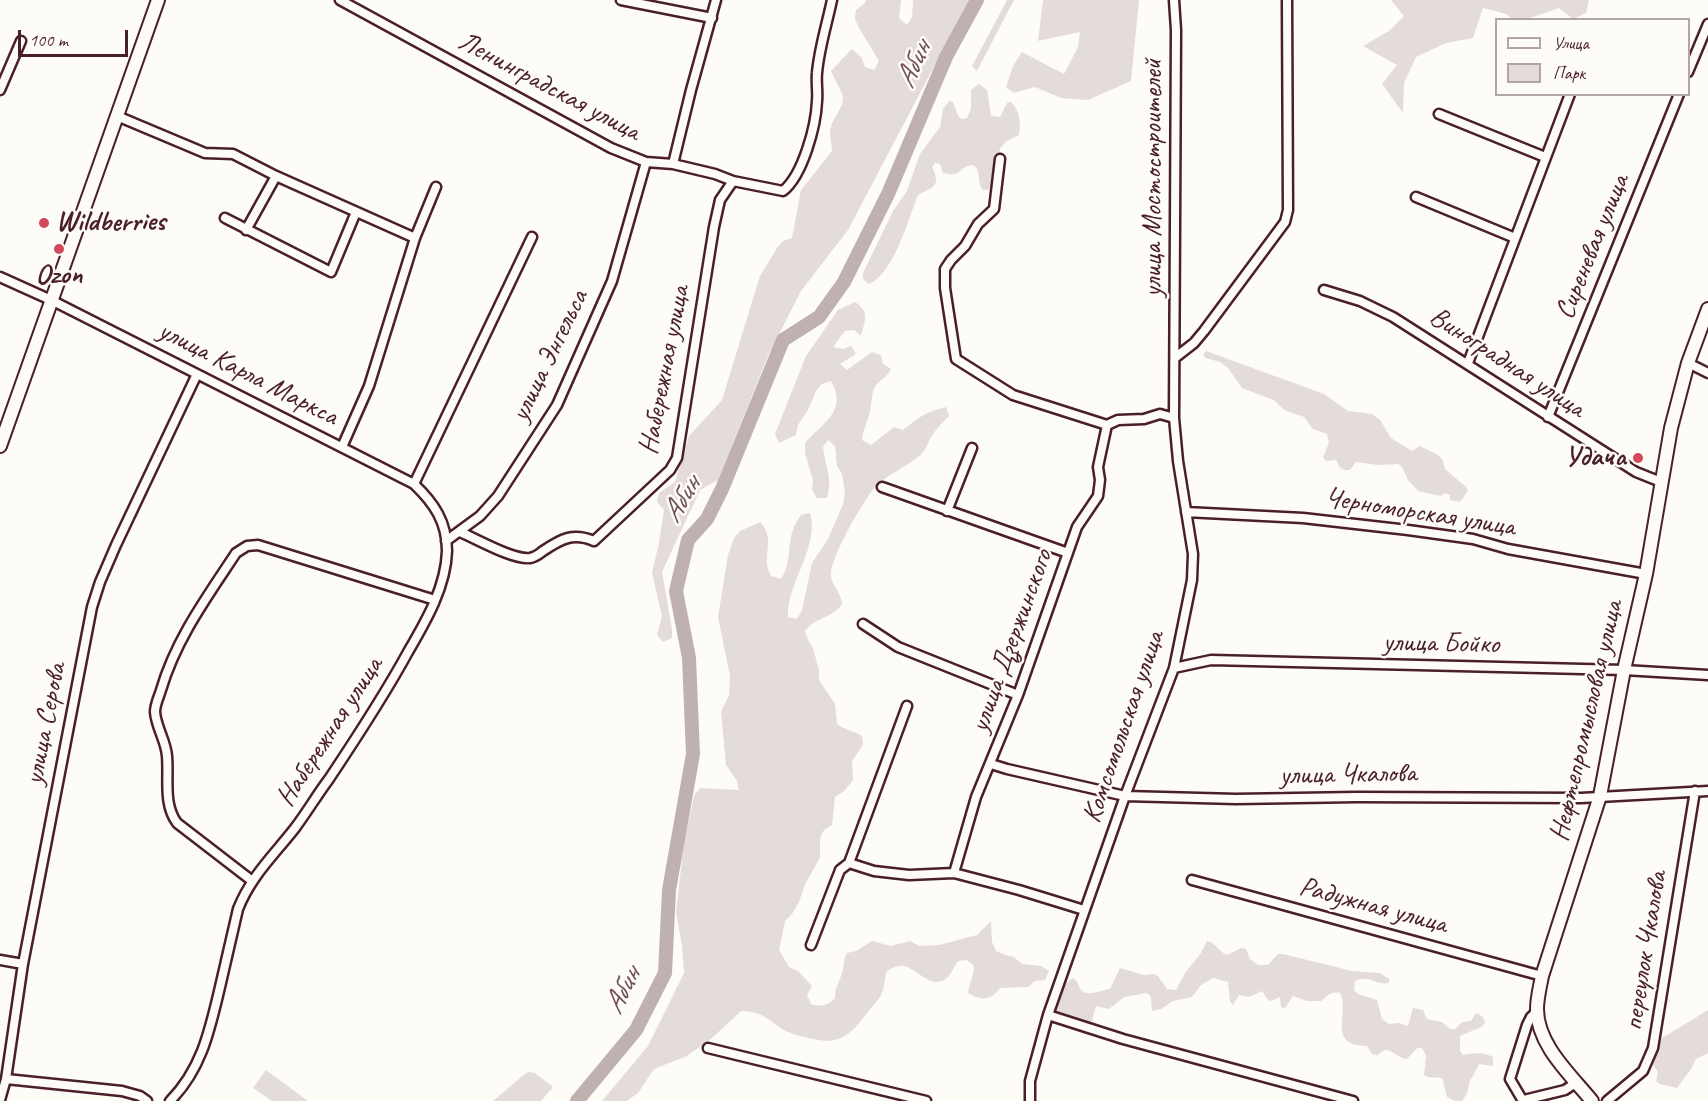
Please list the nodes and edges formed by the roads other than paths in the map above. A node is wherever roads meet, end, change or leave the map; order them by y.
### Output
1 (158, 0) edge
2 (340, 0) edge
3 (621, 0) edge
4 (716, 0) edge
5 (832, 0) edge
6 (1174, 0) edge
7 (1287, 0) edge
8 (712, 18) junction
9 (1708, 24) edge
10 (21, 41) dead end
11 (1690, 69) edge
12 (0, 90) edge
13 (1569, 96) edge
14 (1678, 96) edge
15 (1439, 114) dead end
16 (117, 116) junction
17 (1545, 157) junction
18 (1000, 159) dead end
19 (646, 162) junction
20 (674, 164) junction
21 (276, 176) junction
22 (733, 181) junction
23 (436, 186) dead end
24 (1416, 196) dead end
25 (356, 212) junction
26 (225, 218) dead end
27 (246, 230) junction
28 (532, 237) dead end
29 (415, 238) junction
30 (1515, 238) junction
31 (0, 277) edge
32 (1324, 290) dead end
33 (51, 300) junction
34 (1708, 309) edge
35 (1176, 357) junction
36 (1468, 363) junction
37 (1688, 363) junction
38 (1708, 373) edge
39 (197, 374) junction
40 (1548, 417) junction
41 (1174, 418) junction
42 (1107, 425) junction
43 (0, 446) edge
44 (342, 447) junction
45 (972, 448) dead end
46 (1661, 482) junction
47 (414, 484) junction
48 (882, 487) dead end
49 (947, 511) junction
50 (1186, 512) junction
51 (460, 532) junction
52 (446, 541) junction
53 (1068, 553) junction
54 (1646, 574) junction
55 (435, 600) junction
56 (863, 624) dead end
57 (1174, 668) junction
58 (1624, 670) junction
59 (1708, 675) edge
60 (1018, 695) junction
61 (907, 706) dead end
62 (991, 764) junction
63 (1695, 791) junction
64 (1708, 791) edge
65 (1125, 796) junction
66 (1600, 796) junction
67 (849, 863) junction
68 (954, 873) junction
69 (251, 880) junction
70 (1192, 880) dead end
71 (1084, 910) junction
72 (811, 945) dead end
73 (0, 960) edge
74 (23, 964) junction
75 (1542, 976) junction
76 (1537, 1011) junction
77 (1048, 1015) junction
78 (708, 1048) dead end
79 (6, 1079) junction
80 (1577, 1082) junction
81 (887, 1090) junction
82 (0, 1100) edge
83 (147, 1101) edge
84 (170, 1101) edge
85 (884, 1101) edge
86 (926, 1101) edge
87 (1030, 1101) edge
88 (1353, 1101) edge
89 (1523, 1101) edge
90 (1592, 1101) edge
91 (1607, 1101) edge

1 - 16 main road
2 - 19 street, Ленинградская улица
3 - 8 street
4 - 8 street
5 - 22 street, Ленинградская улица
6 - 35 street, улица Мостостроителей
7 - 35 street
8 - 20 street
9 - 11 street
10 - 12 street
13 - 17 street
14 - 40 street, Сиреневая улица
15 - 17 street
16 - 21 street
16 - 33 main road
17 - 30 street
18 - 42 street
19 - 20 street, Ленинградская улица
19 - 51 street, улица Энгельса
20 - 22 street, Ленинградская улица
21 - 25 street
21 - 27 street
22 - 51 street, Набережная улица
23 - 29 street
24 - 30 street
25 - 27 street
25 - 29 street
26 - 27 street
28 - 47 street
29 - 44 street
30 - 36 street
31 - 33 street, улица Карла Маркса
32 - 36 street, Виноградная улица
33 - 39 street, улица Карла Маркса
33 - 43 main road
34 - 37 main road, Нефтепромысловая улица
35 - 41 street, Комсомольская улица
36 - 40 street, Виноградная улица
37 - 38 street
37 - 46 main road, Нефтепромысловая улица
39 - 44 street, улица Карла Маркса
39 - 74 street, улица Серова
40 - 46 street, Виноградная улица
41 - 42 street
41 - 50 street, Комсомольская улица
42 - 53 street, улица Дзержинского
44 - 47 street, улица Карла Маркса
45 - 49 street
46 - 54 main road, Нефтепромысловая улица
47 - 52 street, улица Карла Маркса
48 - 49 street
49 - 53 street
50 - 54 street, Черноморская улица
50 - 57 street, Комсомольская улица
51 - 52 street, улица Энгельса
52 - 55 street, Набережная улица
53 - 60 street, улица Дзержинского
54 - 58 main road, Нефтепромысловая улица
55 - 69 street, Набережная улица
55 - 69 street
56 - 60 street
57 - 58 street, улица Бойко
57 - 65 street, Комсомольская улица
58 - 59 street, улица Бойко
58 - 66 main road, Нефтепромысловая улица
60 - 62 street, улица Дзержинского
61 - 67 street
62 - 65 street, улица Чкалова
62 - 68 street, улица Дзержинского
63 - 64 street, улица Чкалова
63 - 66 street, улица Чкалова
63 - 91 street, переулок Чкалова
65 - 66 street, улица Чкалова
65 - 71 street, Комсомольская улица
66 - 75 main road, Нефтепромысловая улица
67 - 68 street
67 - 72 street
68 - 71 street
69 - 84 street, Набережная улица
70 - 75 street, Радужная улица
71 - 77 street, Комсомольская улица
73 - 74 street
74 - 79 street, улица Серова
75 - 76 main road, Нефтепромысловая улица
76 - 80 main road
76 - 89 street, Нефтепромысловая улица
77 - 87 street, Комсомольская улица
77 - 88 street
78 - 81 street
79 - 82 street, улица Серова
79 - 83 street
80 - 89 street, Нефтепромысловая улица
80 - 90 main road
81 - 85 street
81 - 86 street

